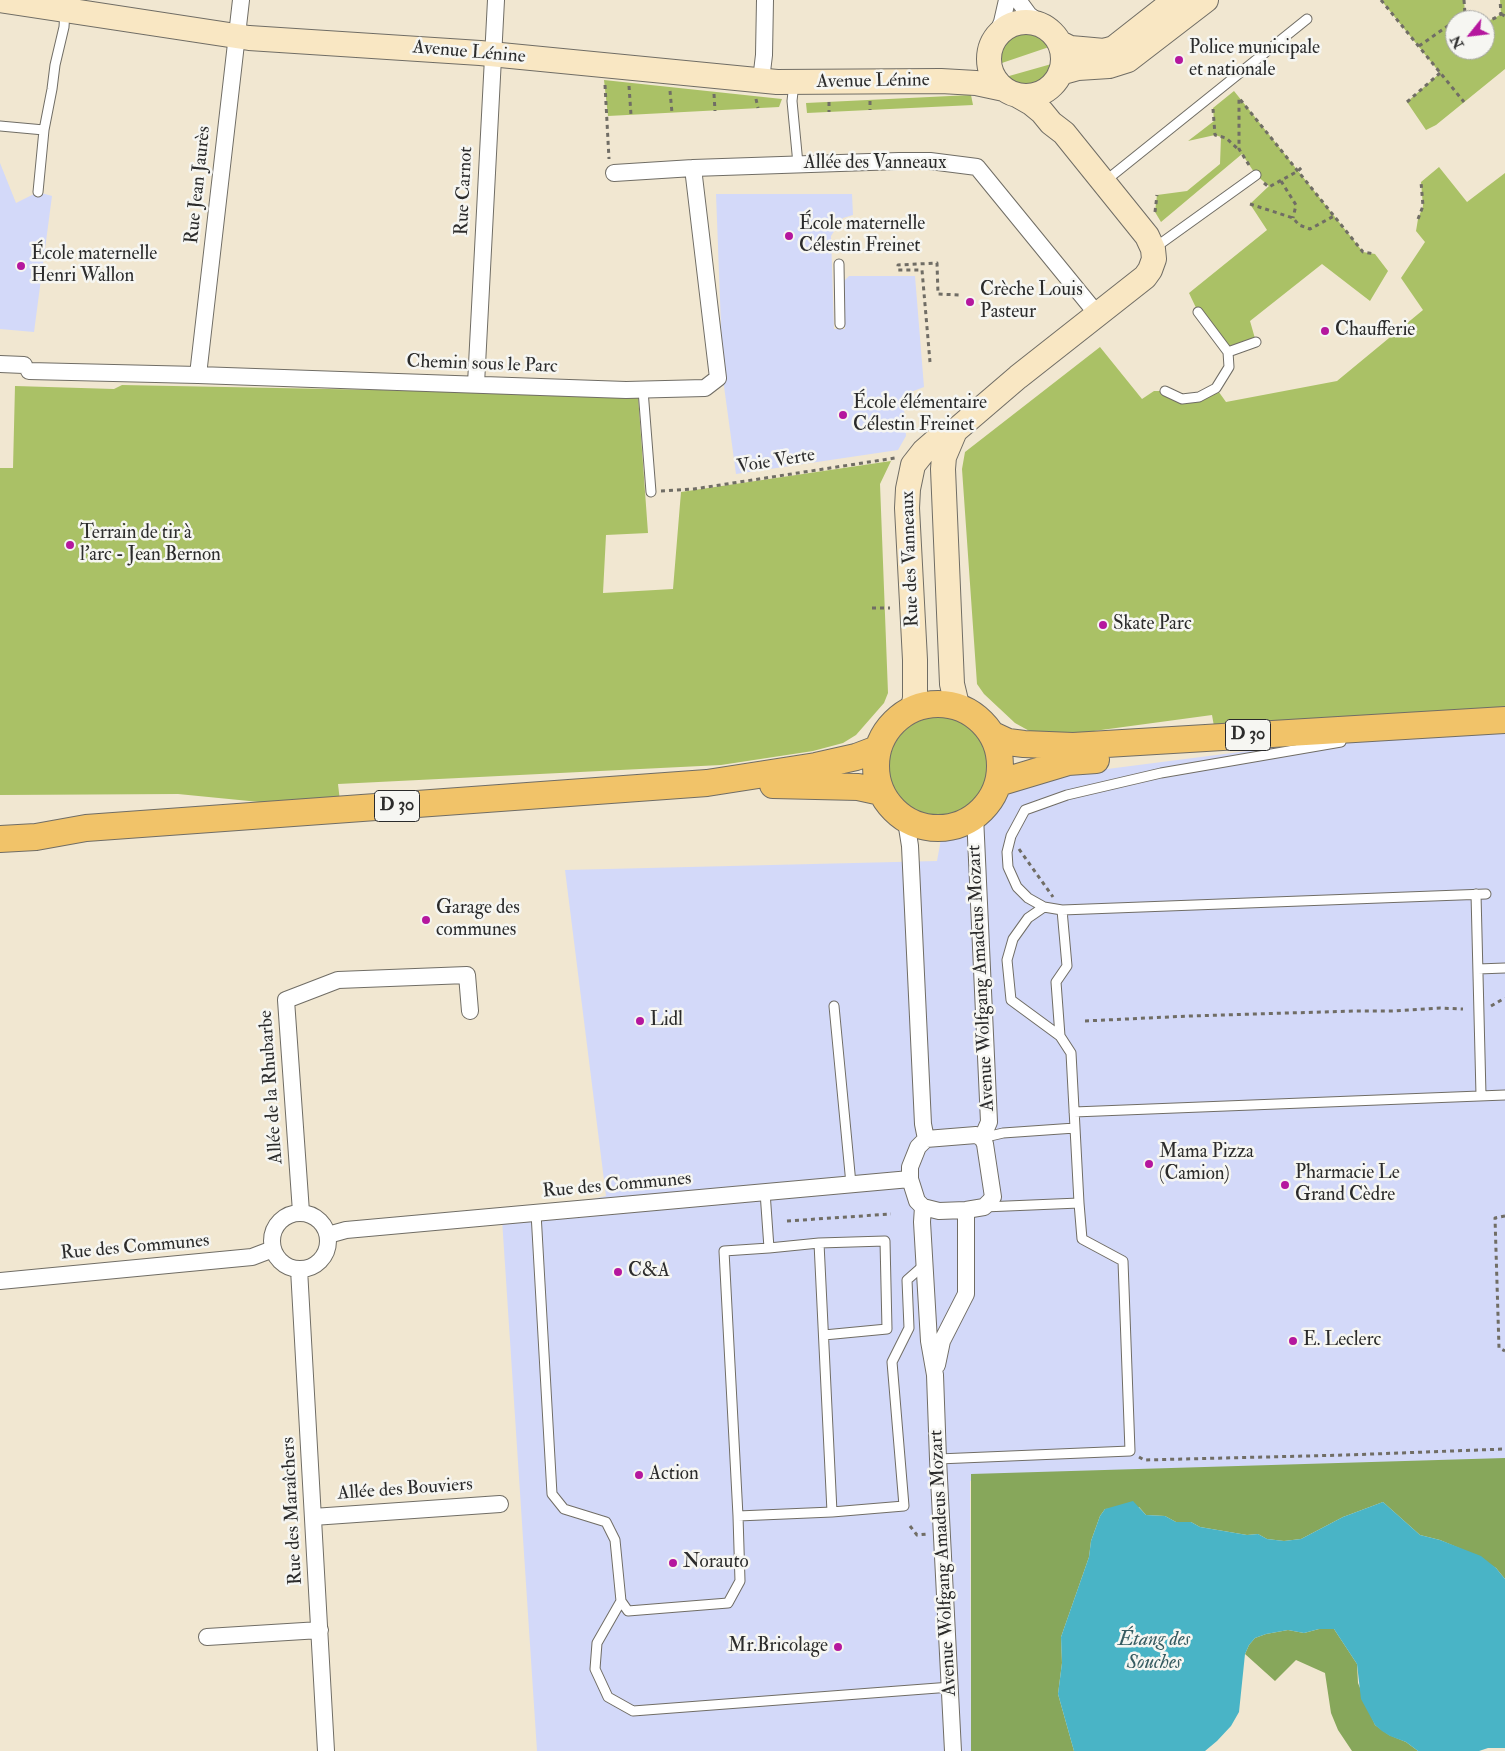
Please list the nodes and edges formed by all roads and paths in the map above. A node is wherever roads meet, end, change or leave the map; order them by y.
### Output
1 (0, 0) edge
2 (241, 0) edge
3 (496, 0) edge
4 (765, 0) edge
5 (1007, 0) edge
6 (1018, 0) edge
7 (1175, 0) edge
8 (1206, 0) edge
9 (1381, 0) edge
10 (1500, 0) edge
11 (65, 11) junction
12 (1501, 14) junction
13 (1505, 16) edge
14 (1495, 18) edge
15 (1307, 19) dead end
16 (1041, 24) junction
17 (1445, 29) edge
18 (236, 36) junction
19 (993, 42) junction
20 (1060, 43) junction
21 (1420, 46) junction
22 (492, 54) junction
23 (1440, 73) junction
24 (1058, 78) junction
25 (604, 80) dead end
26 (761, 80) junction
27 (941, 81) junction
28 (628, 82) dead end
29 (794, 83) junction
30 (670, 86) dead end
31 (713, 91) dead end
32 (1010, 92) junction
33 (870, 100) dead end
34 (829, 102) dead end
35 (1407, 102) dead end
36 (1464, 102) dead end
37 (1213, 108) dead end
38 (715, 110) dead end
39 (870, 110) dead end
40 (829, 112) dead end
41 (672, 113) dead end
42 (631, 115) dead end
43 (0, 126) edge
44 (44, 130) junction
45 (1064, 133) junction
46 (1239, 149) junction
47 (798, 164) junction
48 (1303, 166) dead end
49 (693, 168) junction
50 (1298, 171) junction
51 (614, 173) joint
52 (1256, 175) junction
53 (1280, 181) junction
54 (1104, 182) junction
55 (1421, 182) dead end
56 (38, 192) dead end
57 (1157, 195) dead end
58 (1250, 204) dead end
59 (1155, 212) dead end
60 (1334, 216) junction
61 (1293, 218) junction
62 (1418, 219) dead end
63 (1153, 249) junction
64 (1375, 254) dead end
65 (839, 264) dead end
66 (960, 295) dead end
67 (1198, 312) dead end
68 (1097, 314) junction
69 (840, 324) dead end
70 (1256, 342) dead end
71 (1228, 352) junction
72 (930, 362) dead end
73 (0, 364) edge
74 (198, 375) junction
75 (476, 384) junction
76 (643, 390) junction
77 (1164, 391) dead end
78 (955, 430) junction
79 (899, 460) dead end
80 (651, 492) joint
81 (872, 608) dead end
82 (890, 608) dead end
83 (957, 706) junction
84 (913, 708) junction
85 (1505, 722) edge
86 (993, 735) junction
87 (1351, 740) junction
88 (877, 749) junction
89 (998, 782) junction
90 (707, 784) junction
91 (881, 792) junction
92 (975, 816) junction
93 (906, 821) junction
94 (0, 825) edge
95 (86, 828) junction
96 (0, 839) edge
97 (1017, 846) dead end
98 (1044, 907) junction
99 (1062, 910) junction
100 (1505, 968) edge
101 (1478, 969) junction
102 (1505, 998) edge
103 (834, 1006) dead end
104 (1488, 1007) dead end
105 (1463, 1009) dead end
106 (470, 1011) dead end
107 (1085, 1021) dead end
108 (1060, 1036) junction
109 (1505, 1095) edge
110 (1481, 1096) junction
111 (1074, 1112) junction
112 (1075, 1128) junction
113 (982, 1138) junction
114 (926, 1140) junction
115 (910, 1179) junction
116 (851, 1184) junction
117 (765, 1192) junction
118 (1079, 1203) junction
119 (923, 1207) junction
120 (984, 1207) junction
121 (966, 1210) junction
122 (301, 1212) junction
123 (536, 1213) junction
124 (891, 1214) dead end
125 (1505, 1216) edge
126 (787, 1221) dead end
127 (328, 1235) junction
128 (819, 1244) junction
129 (769, 1248) junction
130 (273, 1249) junction
131 (925, 1265) junction
132 (299, 1269) junction
133 (0, 1281) edge
134 (824, 1335) junction
135 (1505, 1351) edge
136 (935, 1375) junction
137 (1505, 1449) edge
138 (1130, 1451) junction
139 (938, 1459) junction
140 (500, 1504) dead end
141 (832, 1512) junction
142 (738, 1516) junction
143 (313, 1517) junction
144 (910, 1526) dead end
145 (930, 1534) dead end
146 (621, 1600) junction
147 (320, 1630) junction
148 (207, 1637) dead end
149 (950, 1687) junction
150 (326, 1751) edge
151 (953, 1751) edge

1 - 11 street, Avenue Lénine
2 - 18 street, Rue Jean Jaurès
3 - 22 street, Rue Carnot
4 - 26 street
5 - 19 street
6 - 16 street
7 - 20 street
8 - 24 street
9 - 21 path
10 - 12 path
11 - 18 street, Avenue Lénine
11 - 44 lane
12 - 13 path
12 - 14 path
15 - 54 lane
16 - 19 street
16 - 20 street
17 - 21 path
18 - 22 street, Avenue Lénine
18 - 74 street, Rue Jean Jaurès
19 - 27 street, Avenue Lénine
19 - 32 street
20 - 24 street
21 - 23 path
22 - 26 street, Avenue Lénine
22 - 75 street, Rue Carnot
23 - 35 path
23 - 36 path
24 - 32 street
24 - 45 street
25 - 51 path
26 - 29 street, Avenue Lénine
27 - 29 street, Avenue Lénine
27 - 32 street, Avenue Lénine
28 - 42 path
29 - 47 lane
30 - 41 path
31 - 38 path
32 - 45 street
33 - 39 path
34 - 40 path
37 - 46 path
43 - 44 lane
44 - 56 lane
45 - 54 street
46 - 50 path
46 - 52 path
47 - 49 street, Allée des Vanneaux
47 - 68 street, Allée des Vanneaux
48 - 50 path
49 - 51 street, Allée des Vanneaux
49 - 76 street, Chemin sous le Parc
50 - 53 path
50 - 60 path
52 - 53 path
52 - 63 lane
53 - 61 path
54 - 63 street
55 - 62 path
57 - 59 path
58 - 61 path
60 - 61 path
60 - 64 path
63 - 68 street, Rue des Vanneaux
65 - 69 lane
66 - 72 path
67 - 71 lane
68 - 78 street, Rue des Vanneaux
70 - 71 lane
71 - 77 lane
73 - 74 street, Chemin sous le Parc
74 - 75 street, Chemin sous le Parc
75 - 76 street, Chemin sous le Parc
76 - 80 lane
78 - 83 street, Rue des Vanneaux
78 - 84 street, Rue des Vanneaux
79 - 80 path, Voie Verte
81 - 82 path
83 - 84 main road
83 - 86 main road
84 - 88 main road
85 - 86 main road, D 30
85 - 87 main road, D 30
86 - 89 main road
87 - 89 main road, D 30
87 - 98 lane
88 - 90 main road, D 30
88 - 91 main road
89 - 92 main road
90 - 91 main road, D 30
90 - 95 main road, D 30
91 - 93 main road
92 - 93 main road
92 - 113 street, Avenue Wolfgang Amadeus Mozart
93 - 114 street
94 - 95 main road, D 30
95 - 96 main road, D 30
97 - 99 path
98 - 99 lane
98 - 108 lane
99 - 101 lane
99 - 108 lane
100 - 101 lane
101 - 110 lane
102 - 104 path
103 - 116 lane
105 - 107 path
106 - 122 street, Allée de la Rhubarbe
108 - 111 lane
109 - 110 lane
110 - 111 lane
111 - 112 lane
112 - 113 lane
112 - 118 lane
113 - 114 street
113 - 120 street
114 - 115 street
115 - 116 street, Rue des Communes
115 - 119 street
116 - 117 street, Rue des Communes
117 - 123 street, Rue des Communes
117 - 129 lane
118 - 120 lane
118 - 138 lane
119 - 121 street
119 - 131 street, Avenue Wolfgang Amadeus Mozart
120 - 121 street
121 - 136 street, Avenue Wolfgang Amadeus Mozart
122 - 127 street
122 - 130 street
123 - 127 street, Rue des Communes
123 - 146 lane
124 - 126 path
125 - 135 path
127 - 132 street
128 - 129 lane
128 - 134 lane
128 - 134 lane
129 - 142 lane
130 - 132 street
130 - 133 street, Rue des Communes
131 - 136 street, Avenue Wolfgang Amadeus Mozart
131 - 141 lane
132 - 143 street, Rue des Maraîchers
134 - 141 lane
136 - 139 street, Avenue Wolfgang Amadeus Mozart
137 - 138 path
138 - 139 lane
139 - 149 street, Avenue Wolfgang Amadeus Mozart
140 - 143 street, Allée des Bouviers
141 - 142 lane
142 - 146 lane
143 - 147 street, Rue des Maraîchers
144 - 145 path
146 - 149 lane
147 - 148 street
147 - 150 street, Rue des Maraîchers
149 - 151 street, Avenue Wolfgang Amadeus Mozart

